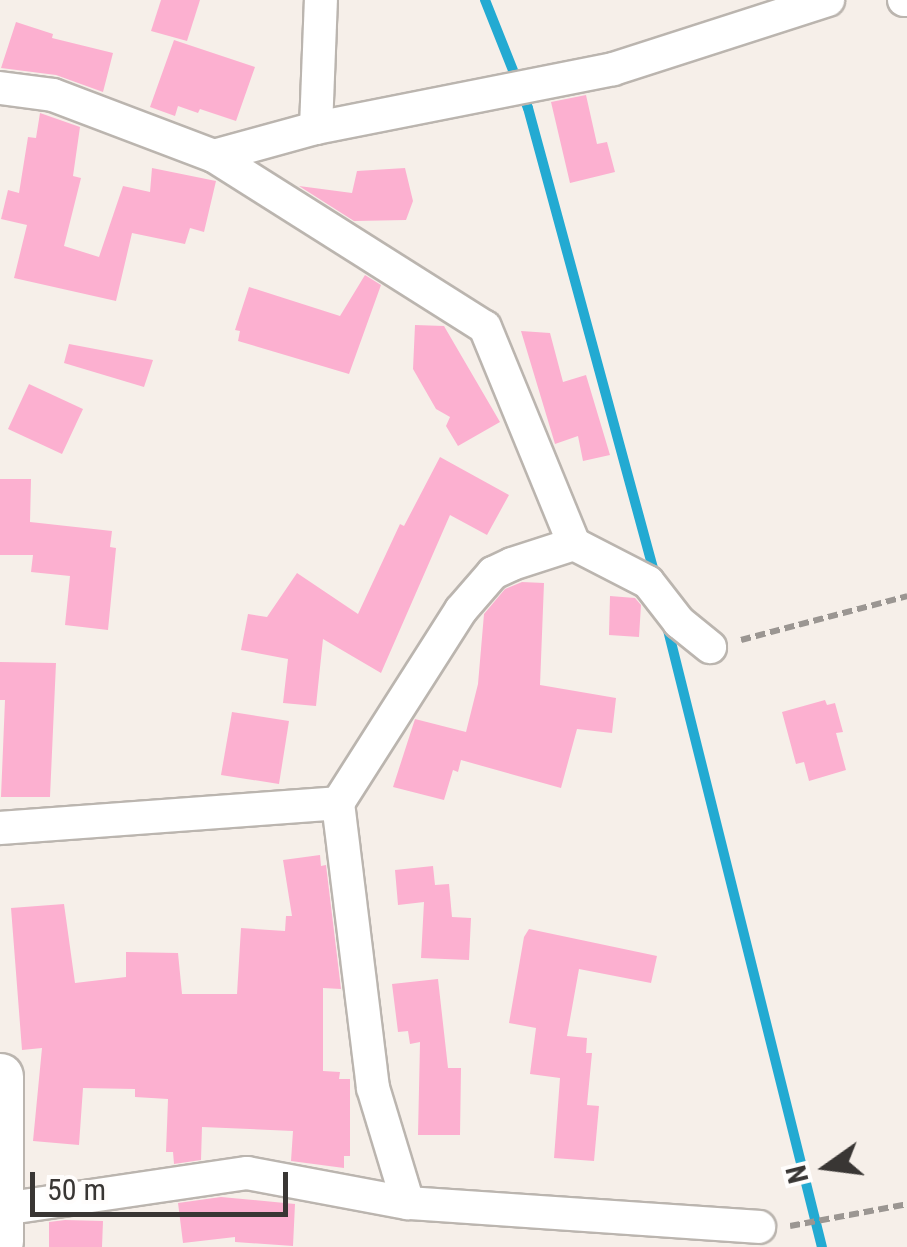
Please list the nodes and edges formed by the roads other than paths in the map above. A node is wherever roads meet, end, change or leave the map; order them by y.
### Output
1 (320, 0) edge
2 (828, 0) edge
3 (0, 88) edge
4 (316, 128) junction
5 (214, 156) junction
6 (574, 544) junction
7 (710, 648) road end
8 (338, 803) junction
9 (0, 828) edge
10 (0, 1076) edge
11 (408, 1203) junction
12 (2, 1225) edge
13 (759, 1226) road end

1 - 4 street
2 - 4 street
3 - 5 street
4 - 5 street
5 - 6 street
6 - 7 street
6 - 8 street
8 - 9 street
8 - 11 street
10 - 12 main road
11 - 12 street
11 - 13 street

